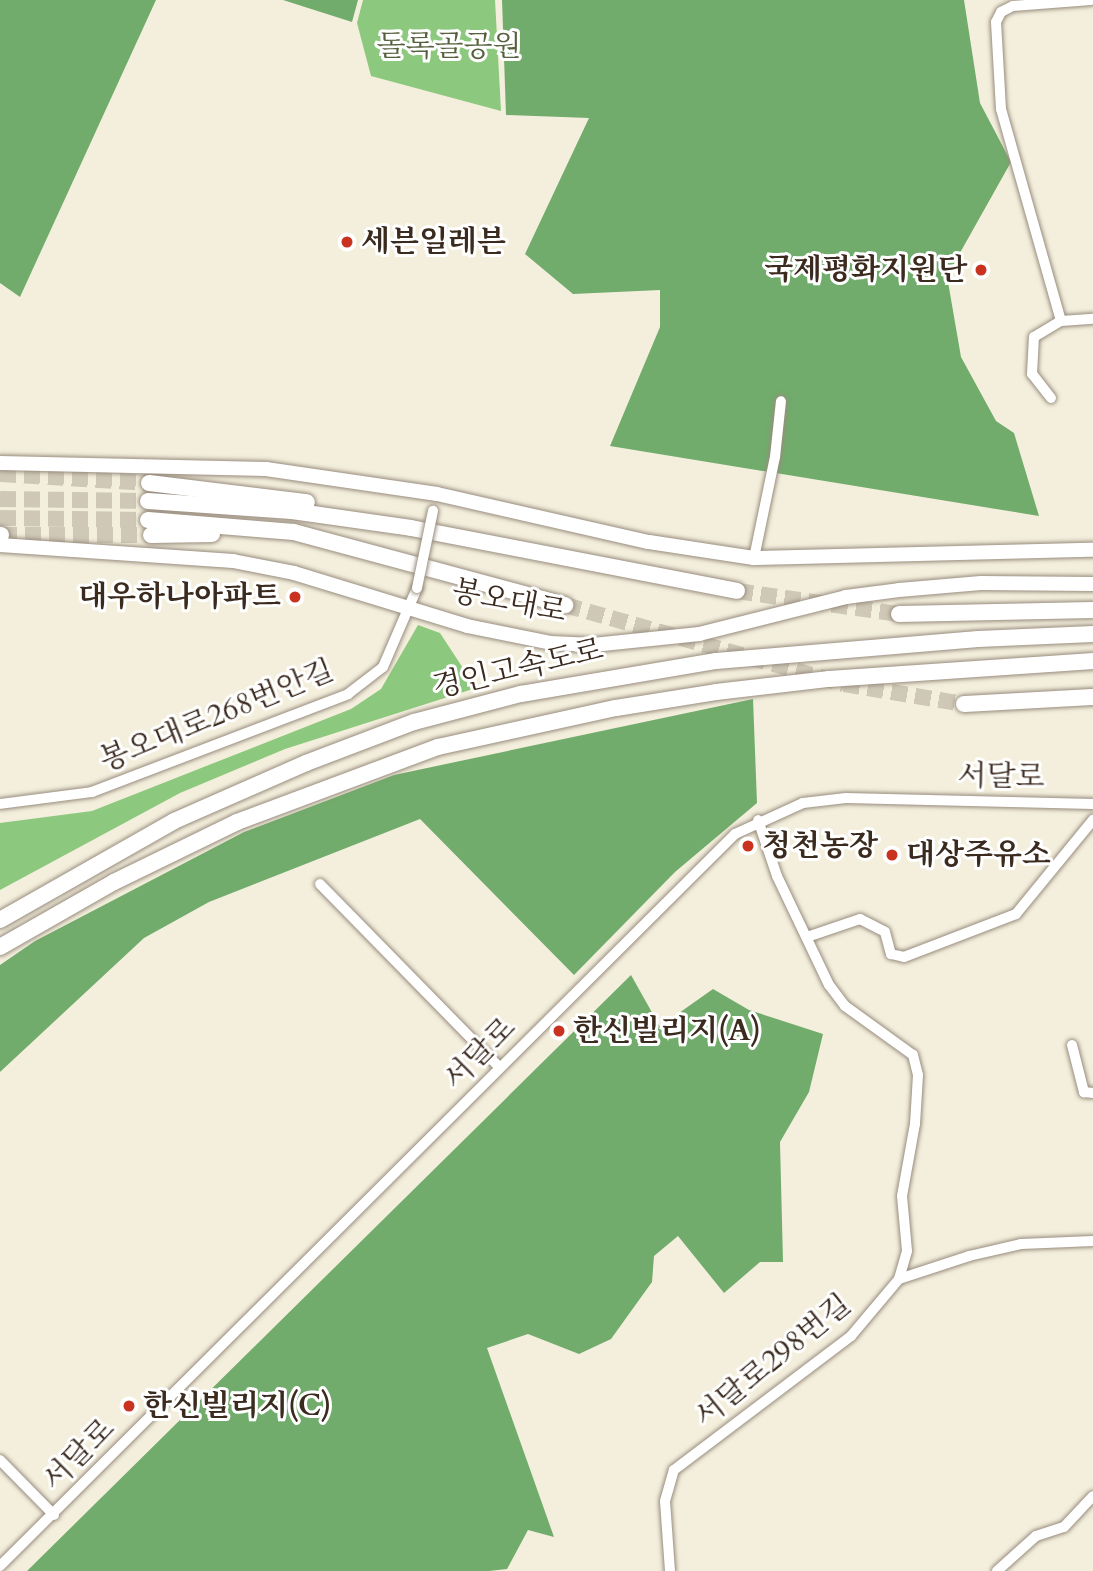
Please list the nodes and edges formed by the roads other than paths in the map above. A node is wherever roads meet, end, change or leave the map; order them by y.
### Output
1 (1091, 0) edge
2 (1093, 319) edge
3 (1061, 321) junction
4 (1051, 398) dead end
5 (781, 401) dead end
6 (0, 463) edge
7 (149, 483) tunnel mouth
8 (437, 494) junction
9 (148, 500) tunnel mouth
10 (149, 527) tunnel mouth
11 (0, 545) edge
12 (1093, 550) edge
13 (555, 556) junction
14 (754, 558) junction
15 (1093, 584) edge
16 (737, 591) tunnel mouth
17 (565, 605) tunnel mouth
18 (408, 608) junction
19 (1093, 610) edge
20 (899, 614) tunnel mouth
21 (1093, 634) edge
22 (1093, 661) edge
23 (1093, 696) edge
24 (964, 704) tunnel mouth
25 (0, 804) edge
26 (1093, 804) edge
27 (758, 820) junction
28 (1093, 820) edge
29 (320, 884) dead end
30 (0, 920) edge
31 (36, 925) junction
32 (807, 937) junction
33 (0, 947) edge
34 (0, 960) edge
35 (1072, 1045) dead end
36 (500, 1068) junction
37 (1093, 1093) edge
38 (1093, 1241) edge
39 (899, 1279) junction
40 (0, 1460) edge
41 (1093, 1496) edge
42 (54, 1515) junction
43 (0, 1566) edge
44 (670, 1571) edge
45 (997, 1571) edge

1 - 3 street
2 - 3 street
3 - 4 street
5 - 14 street
6 - 8 main road
7 - 13 highway
8 - 14 main road
8 - 18 street, 봉오대로268번안길, bridge
9 - 13 highway, 봉오대로
10 - 17 highway, 봉오대로
11 - 18 main road, 봉오대로
12 - 14 main road
13 - 16 highway, 봉오대로
15 - 18 main road, 봉오대로
18 - 25 street, 봉오대로268번안길
19 - 20 highway
21 - 30 highway, 경인고속도로
22 - 31 highway, 경인고속도로
23 - 24 highway
26 - 27 street, 서달로
27 - 32 street, 서달로298번길
27 - 36 street, 서달로
28 - 32 street
29 - 36 street
31 - 33 highway, 경인고속도로
31 - 34 highway
32 - 39 street, 서달로298번길
35 - 37 street
36 - 42 street, 서달로
38 - 39 street
39 - 44 street, 서달로298번길
40 - 42 street
41 - 45 street
42 - 43 street, 서달로

